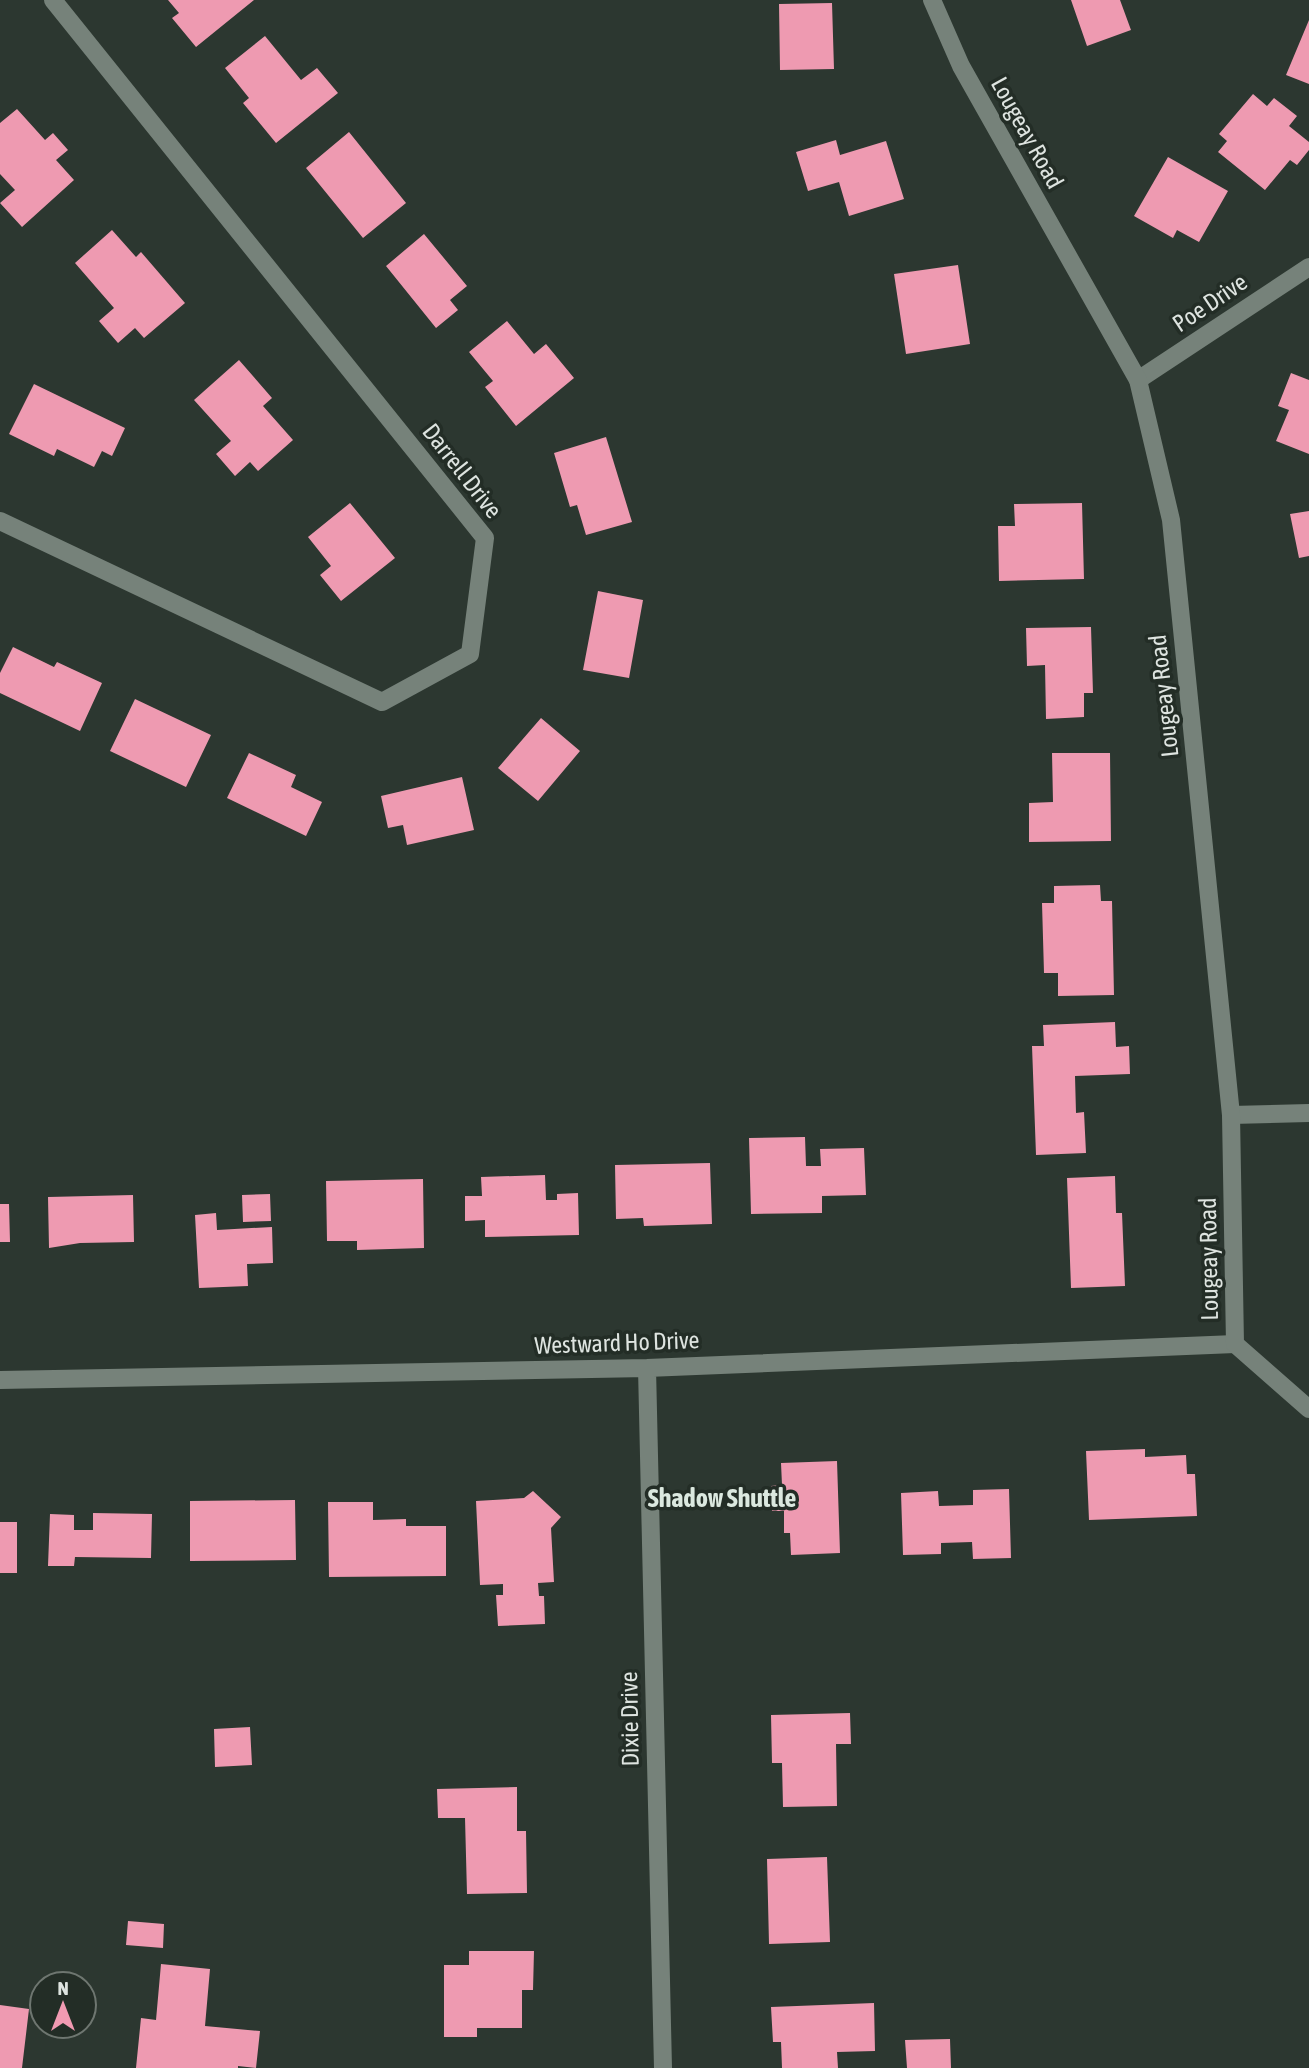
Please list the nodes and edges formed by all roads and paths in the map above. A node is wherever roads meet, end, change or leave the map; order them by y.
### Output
1 (53, 0) edge
2 (932, 0) edge
3 (1309, 267) edge
4 (1138, 380) junction
5 (0, 521) edge
6 (1309, 1113) edge
7 (1231, 1115) junction
8 (1235, 1344) junction
9 (647, 1368) junction
10 (0, 1380) edge
11 (1309, 1409) edge
12 (663, 2068) edge

1 - 5 street, Darrell Drive
2 - 4 street, Lougeay Road
3 - 4 street, Poe Drive
4 - 7 street, Lougeay Road
6 - 7 street
7 - 8 street, Lougeay Road
8 - 9 street, Westward Ho Drive
8 - 11 street, Lougeay Road
9 - 10 street, Westward Ho Drive
9 - 12 street, Dixie Drive

